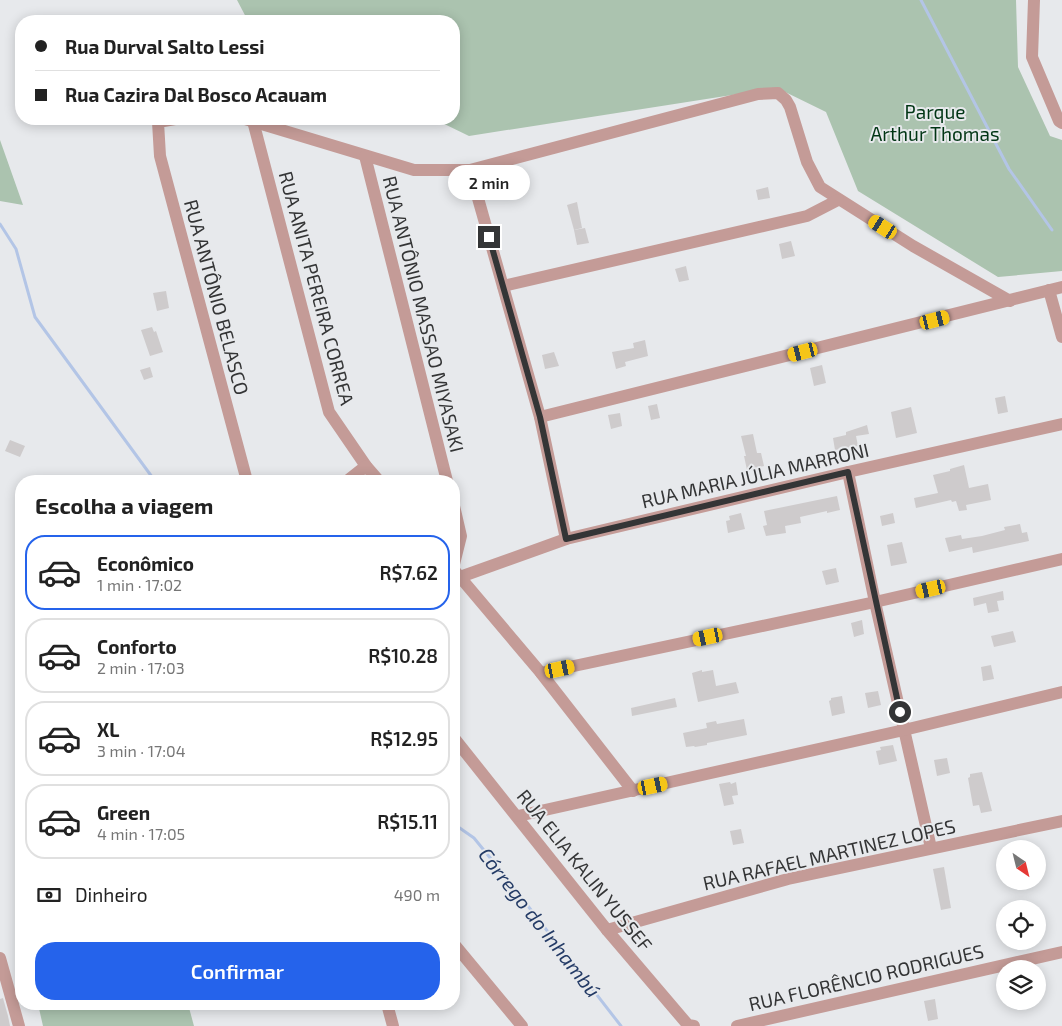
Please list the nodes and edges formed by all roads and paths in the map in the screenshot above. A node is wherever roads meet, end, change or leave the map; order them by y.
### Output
1 (1034, 0) edge
2 (1062, 123) edge
3 (158, 125) edge
4 (250, 125) edge
5 (265, 125) edge
6 (365, 156) junction
7 (470, 170) junction
8 (838, 200) junction
9 (503, 286) junction
10 (1062, 287) edge
11 (1049, 290) junction
12 (1010, 301) junction
13 (1062, 337) edge
14 (540, 417) junction
15 (1062, 424) edge
16 (366, 466) junction
17 (848, 472) junction
18 (245, 475) edge
19 (355, 475) edge
20 (374, 475) edge
21 (446, 475) edge
22 (460, 528) edge
23 (566, 539) junction
24 (460, 543) edge
25 (1062, 558) edge
26 (460, 572) edge
27 (460, 577) edge
28 (875, 602) junction
29 (541, 673) junction
30 (1062, 692) edge
31 (904, 730) junction
32 (460, 745) edge
33 (633, 791) junction
34 (518, 816) junction
35 (1062, 821) edge
36 (931, 848) junction
37 (606, 930) junction
38 (460, 951) edge
39 (1062, 952) edge
40 (0, 958) edge
41 (389, 1010) edge
42 (691, 1025) edge
43 (18, 1026) edge
44 (393, 1026) edge
45 (522, 1026) edge
46 (736, 1026) edge

1 - 2 street
3 - 18 street, RUA ANTÔNIO BELASCO
4 - 16 street, RUA ANITA PEREIRA CORREA
5 - 6 street
6 - 7 street
6 - 21 street, RUA ANTÔNIO MASSAO MIYASAKI
7 - 8 street
7 - 9 street
8 - 9 street
8 - 12 street
9 - 14 street
10 - 11 street
11 - 12 street
11 - 13 street
12 - 14 street
14 - 23 street
15 - 17 street, RUA MARIA JÚLIA MARRONI
16 - 19 street
16 - 20 street, RUA ANITA PEREIRA CORREA
17 - 23 street, RUA MARIA JÚLIA MARRONI
17 - 28 street
22 - 24 street
23 - 26 street, RUA MARIA JÚLIA MARRONI
25 - 28 street
27 - 29 street
28 - 29 street
28 - 31 street
29 - 33 street
30 - 31 street
31 - 33 street
31 - 36 street
32 - 34 street, RUA ELIA KALIN YUSSEF
33 - 34 street
34 - 37 street, RUA ELIA KALIN YUSSEF
35 - 36 street, RUA RAFAEL MARTINEZ LOPES
36 - 37 street, RUA RAFAEL MARTINEZ LOPES
37 - 42 street, RUA ELIA KALIN YUSSEF
38 - 45 street
39 - 46 street, RUA FLORÊNCIO RODRIGUES
40 - 43 street
41 - 44 street

